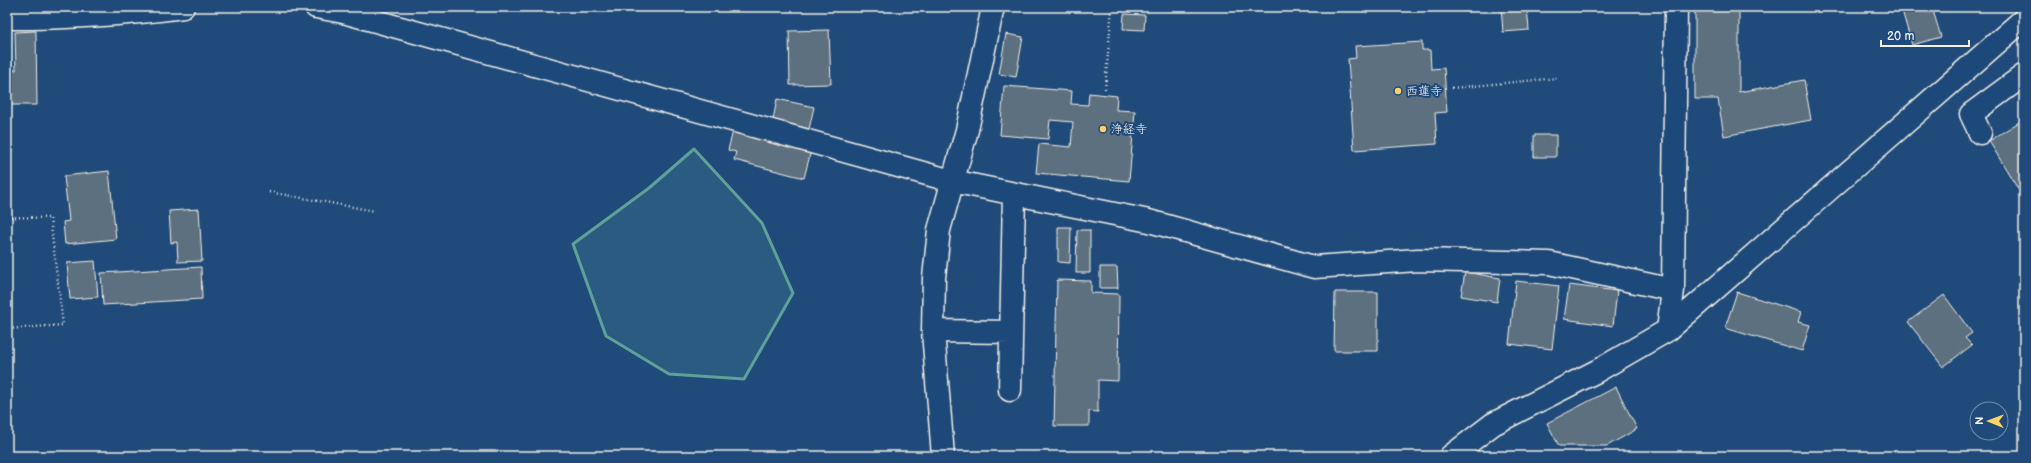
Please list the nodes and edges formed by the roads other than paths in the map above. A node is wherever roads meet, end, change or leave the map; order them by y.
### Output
1 (183, 7) edge
2 (316, 7) edge
3 (993, 7) edge
4 (1676, 7) edge
5 (7, 18) edge
6 (2024, 19) edge
7 (2024, 74) edge
8 (1980, 133) dead end
9 (952, 180) junction
10 (1014, 194) junction
11 (1673, 290) junction
12 (1668, 330) junction
13 (933, 331) junction
14 (1011, 332) junction
15 (1010, 390) dead end
16 (943, 456) edge
17 (1451, 456) edge

1 - 5 street
2 - 9 street
3 - 9 street
4 - 11 street
6 - 12 street
7 - 8 street
9 - 10 street
9 - 13 street
10 - 11 street
10 - 14 street
11 - 12 street
12 - 17 street
13 - 14 street
13 - 16 street
14 - 15 street

